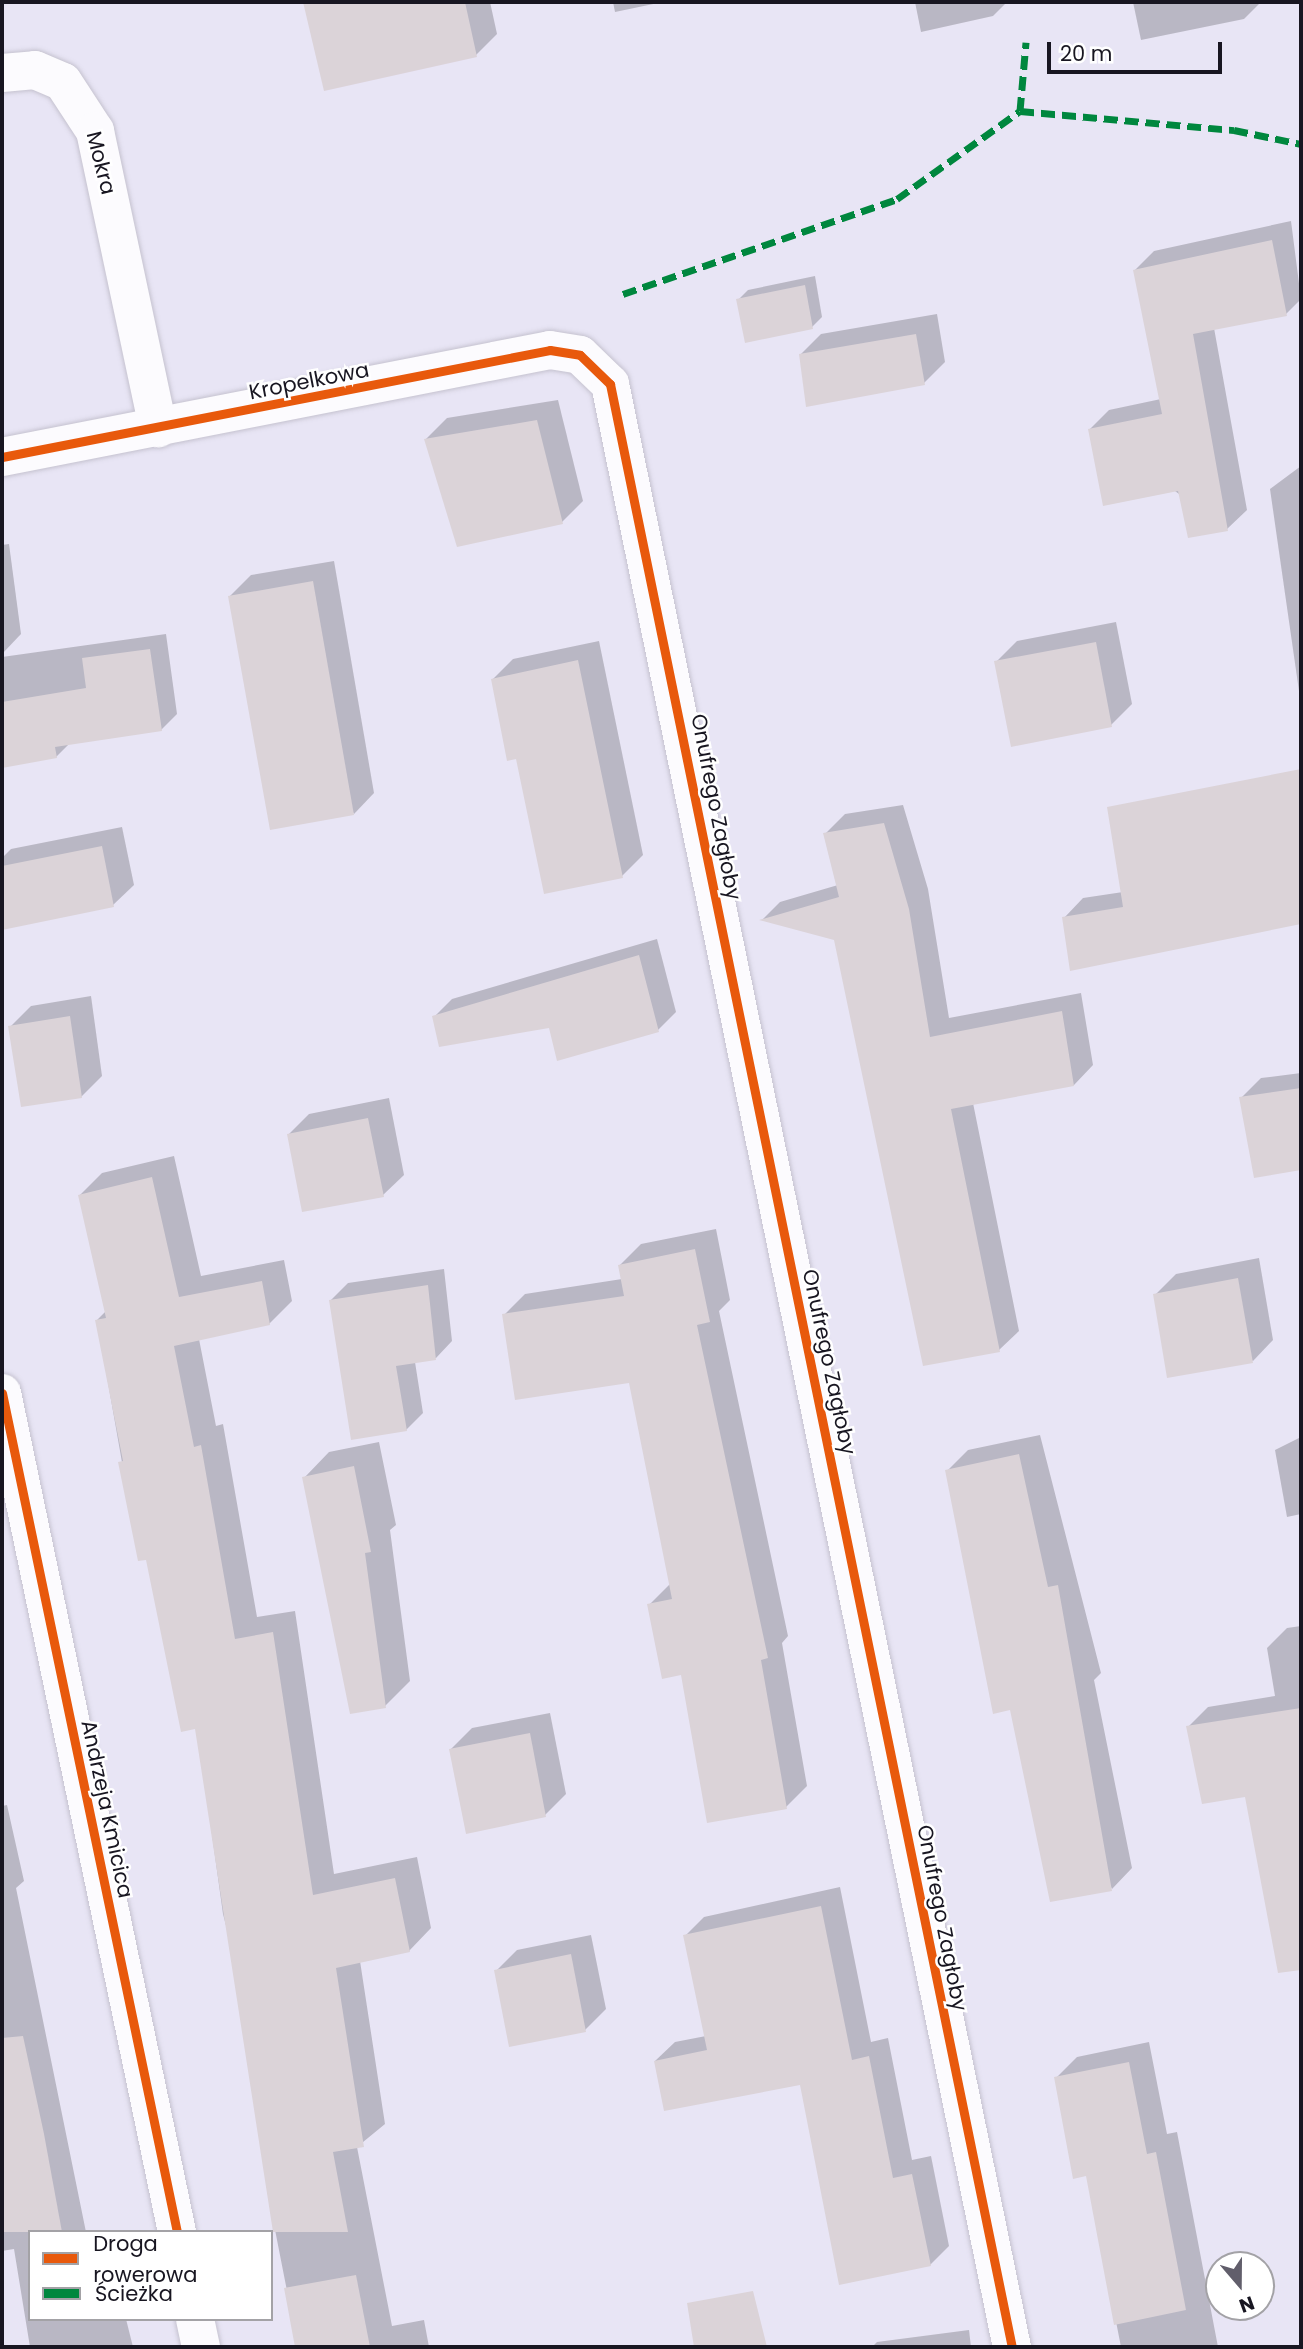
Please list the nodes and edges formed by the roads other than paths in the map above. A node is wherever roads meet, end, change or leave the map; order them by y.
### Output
1 (2, 73) edge
2 (610, 384) joint
3 (158, 428) junction
4 (2, 457) edge
5 (2, 1394) edge
6 (177, 2230) edge
7 (195, 2321) edge
8 (201, 2347) edge
9 (1012, 2347) edge

1 - 3 street, Mokra
2 - 3 street, Kropelkowa
2 - 9 street, Onufrego Zagłoby
3 - 4 street, Kropelkowa
5 - 6 street, Andrzeja Kmicica
7 - 8 street

